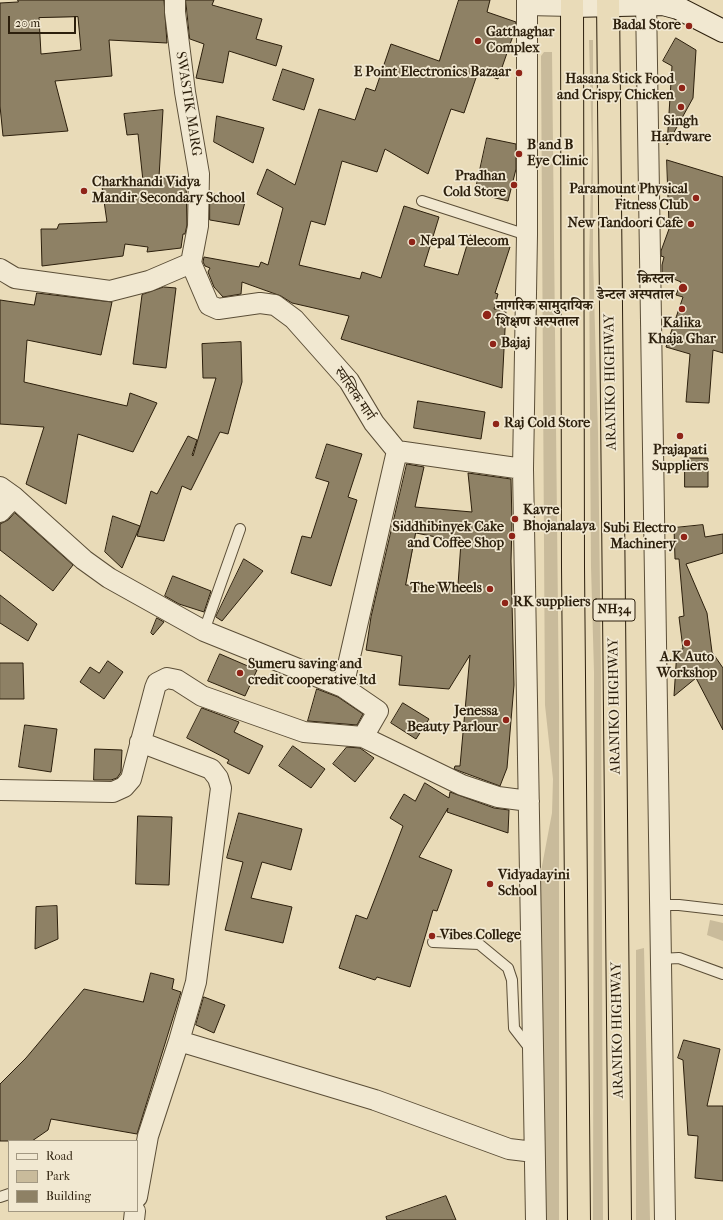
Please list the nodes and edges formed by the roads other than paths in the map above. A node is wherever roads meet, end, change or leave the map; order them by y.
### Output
1 (175, 0) edge
2 (608, 2) edge
3 (646, 2) edge
4 (527, 3) edge
5 (572, 3) edge
6 (723, 31) edge
7 (422, 201) dead end
8 (526, 235) junction
9 (191, 263) junction
10 (0, 269) edge
11 (397, 451) junction
12 (523, 470) junction
13 (7, 492) edge
14 (0, 512) edge
15 (240, 529) dead end
16 (204, 631) junction
17 (343, 687) junction
18 (363, 737) junction
19 (140, 742) junction
20 (0, 790) edge
21 (529, 801) junction
22 (659, 906) junction
23 (723, 910) edge
24 (433, 942) dead end
25 (660, 959) junction
26 (723, 974) edge
27 (179, 1041) junction
28 (533, 1053) junction
29 (534, 1152) junction
30 (138, 1191) edge
31 (536, 1220) edge
32 (579, 1220) edge
33 (620, 1220) edge
34 (665, 1220) edge

1 - 9 street, SWASTIK MARG
2 - 3 main road
2 - 5 main road
2 - 33 highway, ARANIKO HIGHWAY / NH34
3 - 6 main road
3 - 22 street
4 - 5 street
4 - 8 street
5 - 32 highway, NH34
7 - 8 lane
8 - 12 street
9 - 10 street
9 - 11 street, स्वस्तिक मार्ग
11 - 12 street
11 - 17 street
12 - 21 street
13 - 14 street
13 - 16 street
15 - 16 lane
16 - 17 street
17 - 18 street
18 - 19 street
18 - 21 street
19 - 20 street
19 - 27 street
21 - 28 street
22 - 23 lane
22 - 25 street
24 - 28 lane
25 - 26 lane
25 - 34 street
27 - 29 street
27 - 30 street
28 - 29 street
29 - 31 street

